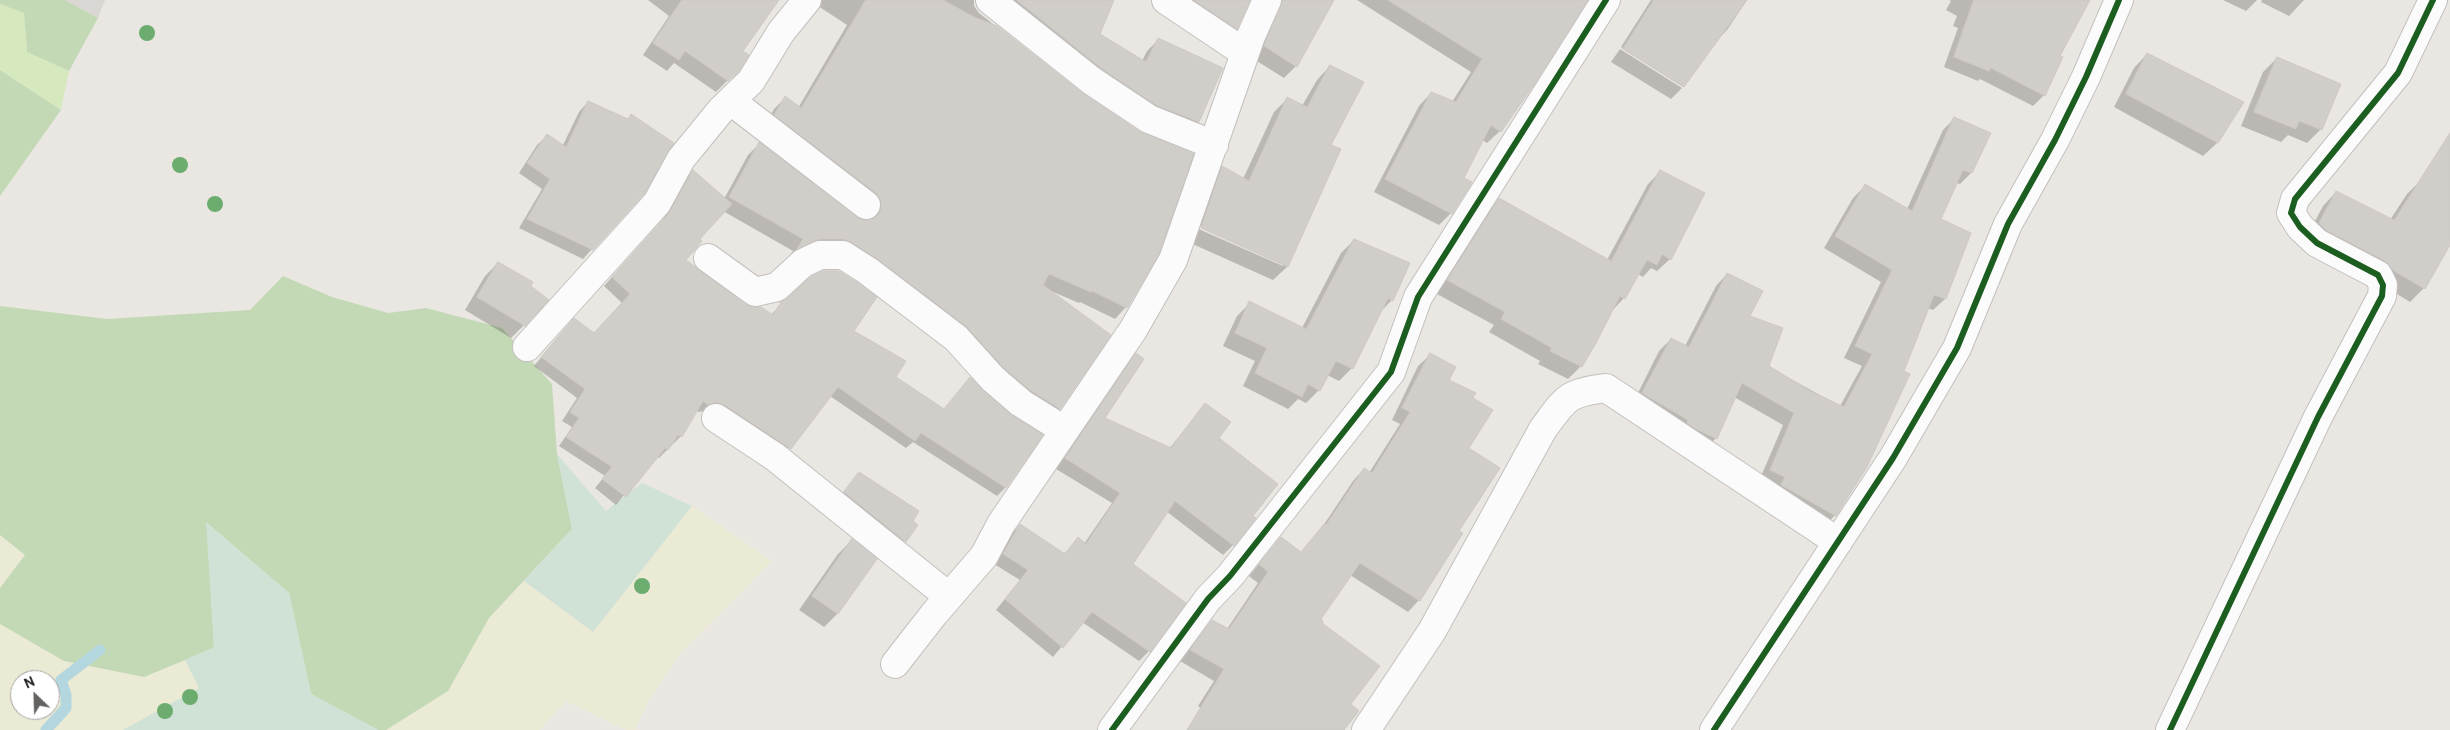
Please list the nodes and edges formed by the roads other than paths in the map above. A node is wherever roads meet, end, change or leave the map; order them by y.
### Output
1 (807, 0) edge
2 (990, 0) edge
3 (1166, 0) edge
4 (1267, 0) edge
5 (1606, 0) edge
6 (2119, 0) edge
7 (2433, 0) edge
8 (1245, 53) junction
9 (731, 101) junction
10 (1214, 145) junction
11 (866, 205) dead end
12 (708, 258) dead end
13 (526, 348) dead end
14 (716, 418) dead end
15 (1064, 430) junction
16 (1838, 542) junction
17 (948, 596) junction
18 (895, 664) dead end
19 (1112, 730) edge
20 (1366, 730) edge
21 (1714, 730) edge
22 (2170, 730) edge

1 - 9 street
2 - 10 street
3 - 8 street
4 - 8 street
5 - 19 street
6 - 16 street
7 - 22 street
8 - 10 street
9 - 11 street
9 - 13 street
10 - 15 street
12 - 15 street
14 - 17 street
15 - 17 street
16 - 20 street
16 - 21 street
17 - 18 street

